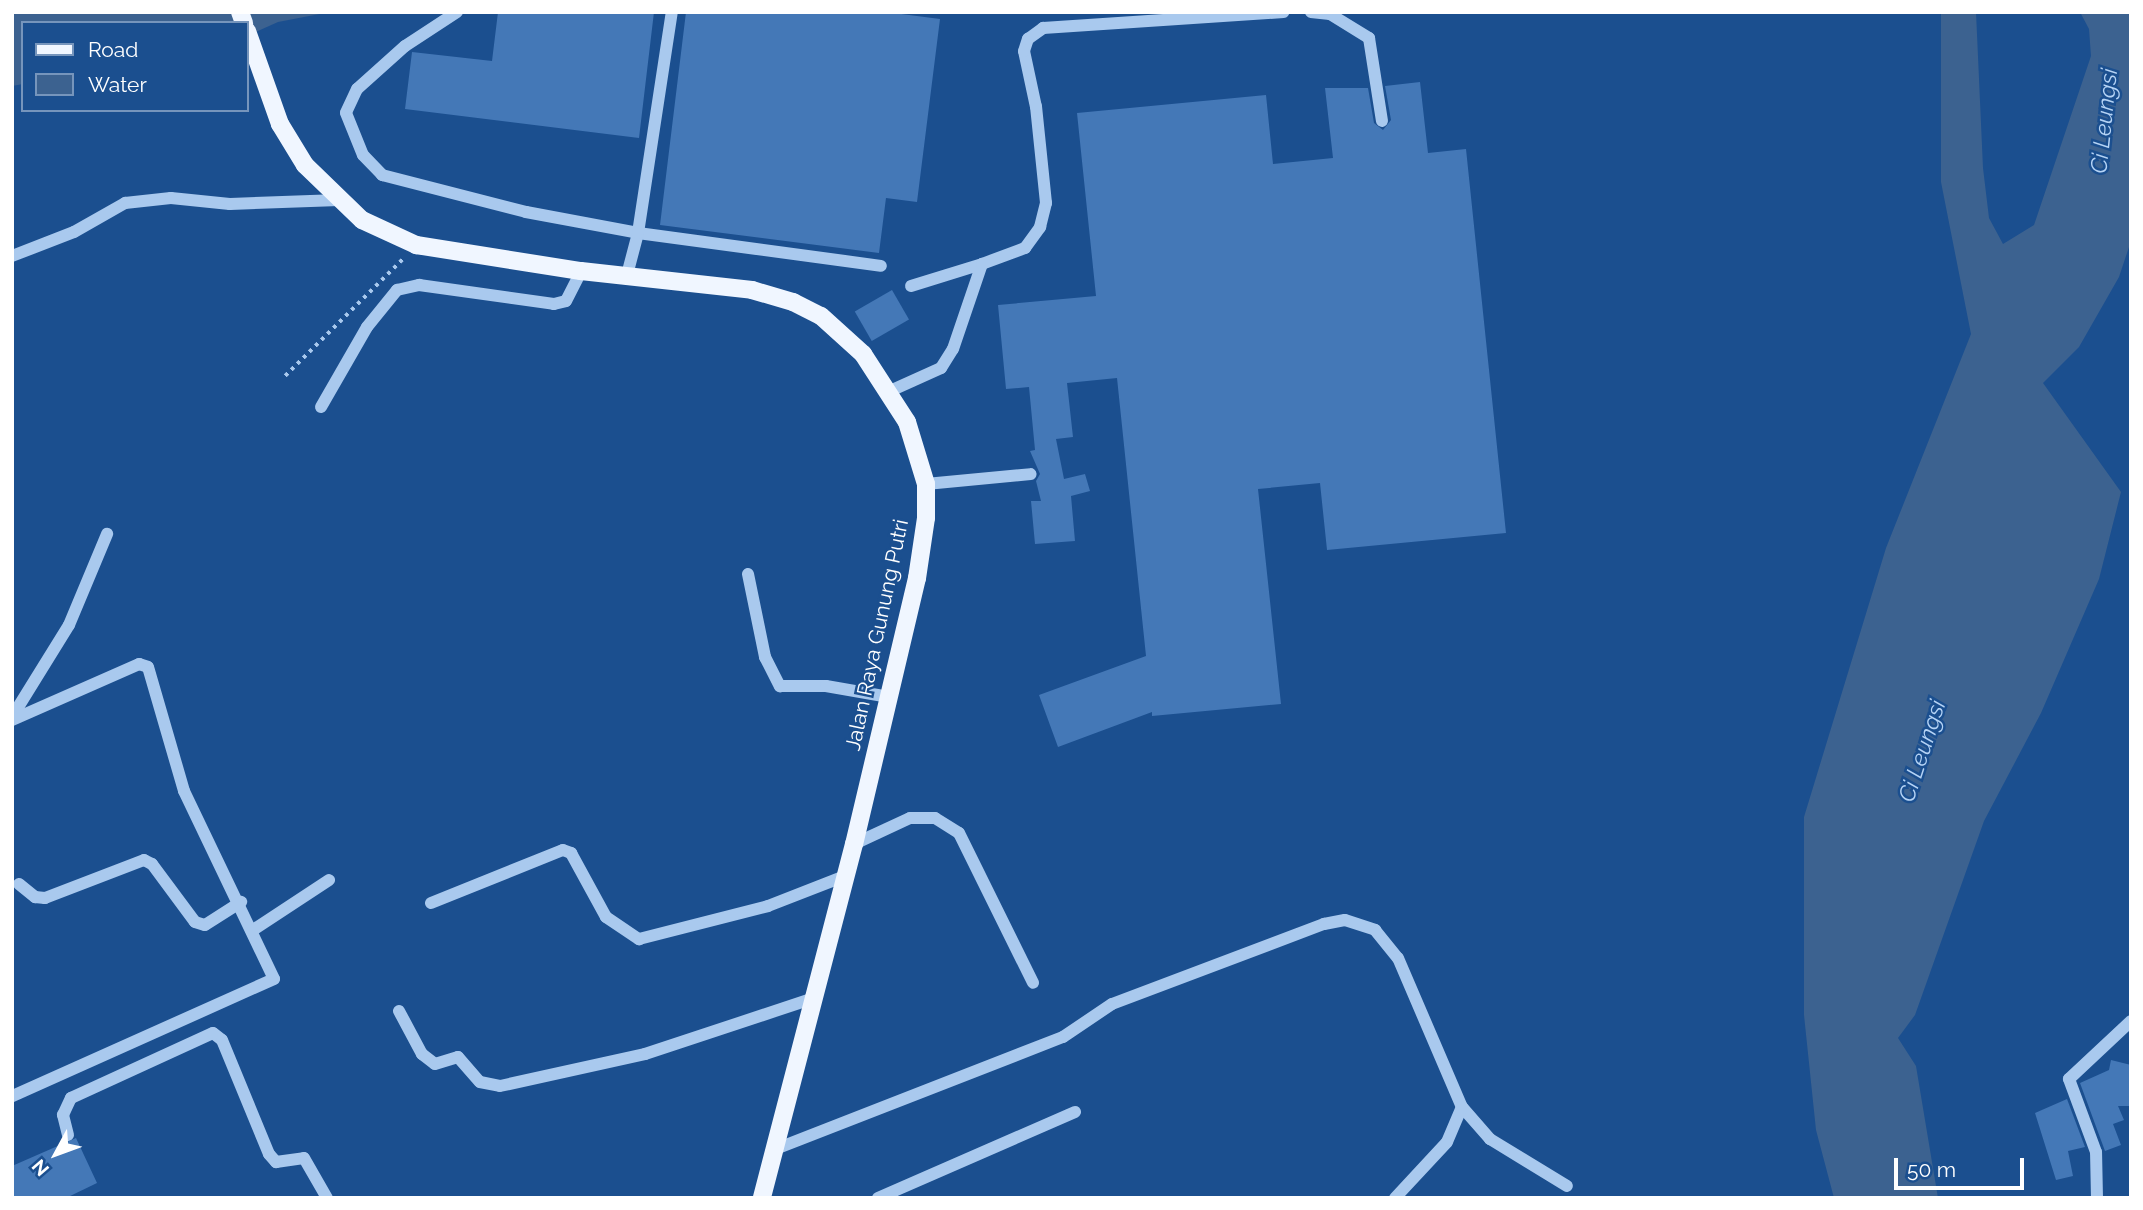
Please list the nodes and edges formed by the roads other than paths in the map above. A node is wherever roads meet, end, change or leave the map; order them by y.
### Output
1 (457, 12) edge
2 (672, 12) edge
3 (1283, 12) edge
4 (1311, 12) edge
5 (248, 34) edge
6 (1382, 121) dead end
7 (338, 200) junction
8 (638, 233) junction
9 (12, 256) edge
10 (982, 264) junction
11 (881, 266) dead end
12 (581, 271) junction
13 (626, 275) junction
14 (911, 286) dead end
15 (890, 391) junction
16 (321, 408) dead end
17 (1031, 474) dead end
18 (926, 484) junction
19 (107, 534) dead end
20 (748, 574) dead end
21 (889, 698) junction
22 (12, 719) edge
23 (854, 844) junction
24 (845, 876) junction
25 (329, 880) dead end
26 (19, 884) dead end
27 (241, 902) junction
28 (431, 903) dead end
29 (253, 930) junction
30 (1033, 983) dead end
31 (811, 999) junction
32 (399, 1011) dead end
33 (2131, 1020) edge
34 (12, 1096) edge
35 (1462, 1107) junction
36 (1075, 1112) dead end
37 (68, 1135) dead end
38 (773, 1150) junction
39 (1567, 1186) dead end
40 (327, 1198) edge
41 (762, 1198) edge
42 (878, 1198) edge
43 (1395, 1198) edge
44 (2097, 1198) edge

1 - 8 street
2 - 8 street
3 - 10 street
4 - 6 street
5 - 7 main road, Jalan Raya Gunung Putri
7 - 9 street
7 - 12 main road, Jalan Raya Gunung Putri
8 - 11 street
8 - 13 street
10 - 14 street
10 - 15 street
12 - 13 main road, Jalan Raya Gunung Putri
12 - 16 street
13 - 15 main road, Jalan Raya Gunung Putri
15 - 18 main road, Jalan Raya Gunung Putri
17 - 18 street
18 - 21 main road, Jalan Raya Gunung Putri
19 - 22 street
20 - 21 street
21 - 23 main road, Jalan Raya Gunung Putri
22 - 27 street
23 - 24 main road, Jalan Raya Gunung Putri
23 - 30 street
24 - 28 street
24 - 31 main road, Jalan Raya Gunung Putri
25 - 29 street
26 - 27 street
27 - 29 street
29 - 34 street
31 - 32 street
31 - 38 main road, Jalan Raya Gunung Putri
33 - 44 street
35 - 38 street
35 - 39 street
35 - 43 street
36 - 42 street
37 - 40 street
38 - 41 main road, Jalan Raya Gunung Putri

